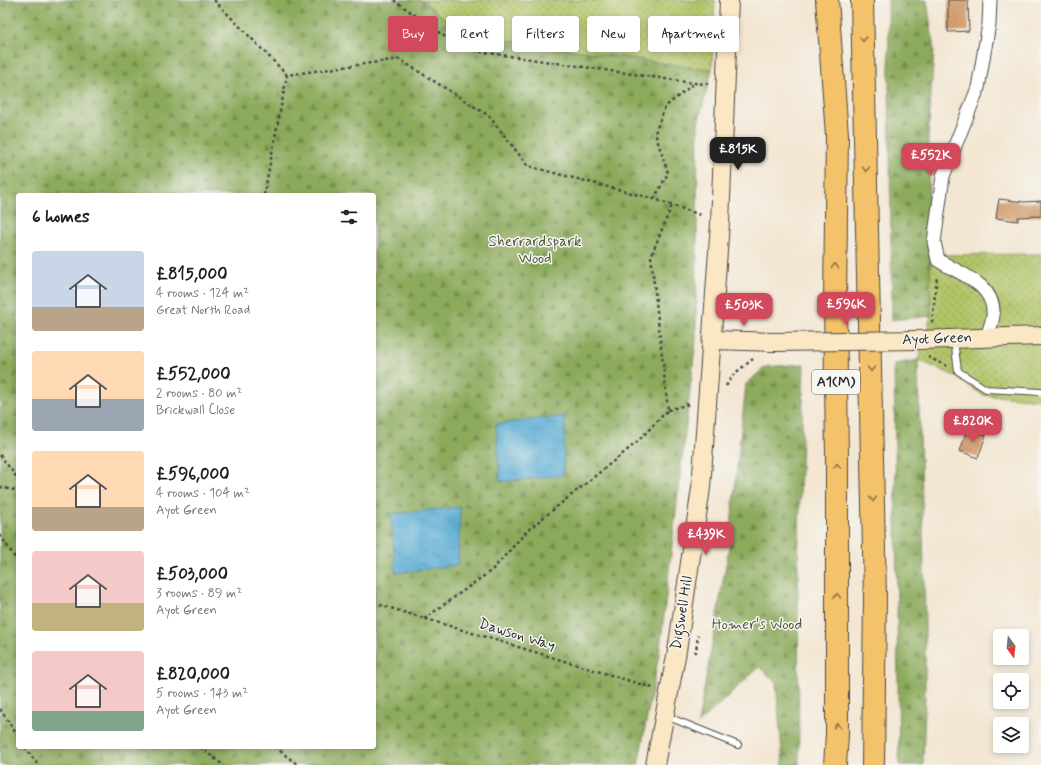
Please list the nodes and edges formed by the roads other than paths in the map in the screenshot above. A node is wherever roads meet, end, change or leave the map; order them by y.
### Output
1 (729, 0) edge
2 (827, 0) edge
3 (862, 0) edge
4 (990, 0) edge
5 (1041, 336) edge
6 (987, 337) junction
7 (954, 339) junction
8 (713, 340) junction
9 (1041, 392) edge
10 (665, 716) junction
11 (738, 745) dead end
12 (655, 765) edge
13 (835, 765) edge
14 (873, 765) edge

1 - 8 main road, Digswell Hill
13 -> 2 highway, A1(M)
3 -> 14 highway, A1(M)
4 - 6 street
5 - 6 main road, Ayot Green
6 - 7 main road, Ayot Green
7 - 8 main road, Ayot Green, bridge
7 - 9 lane
8 - 10 main road, Digswell Hill
10 - 11 lane
10 - 12 main road, Digswell Hill

